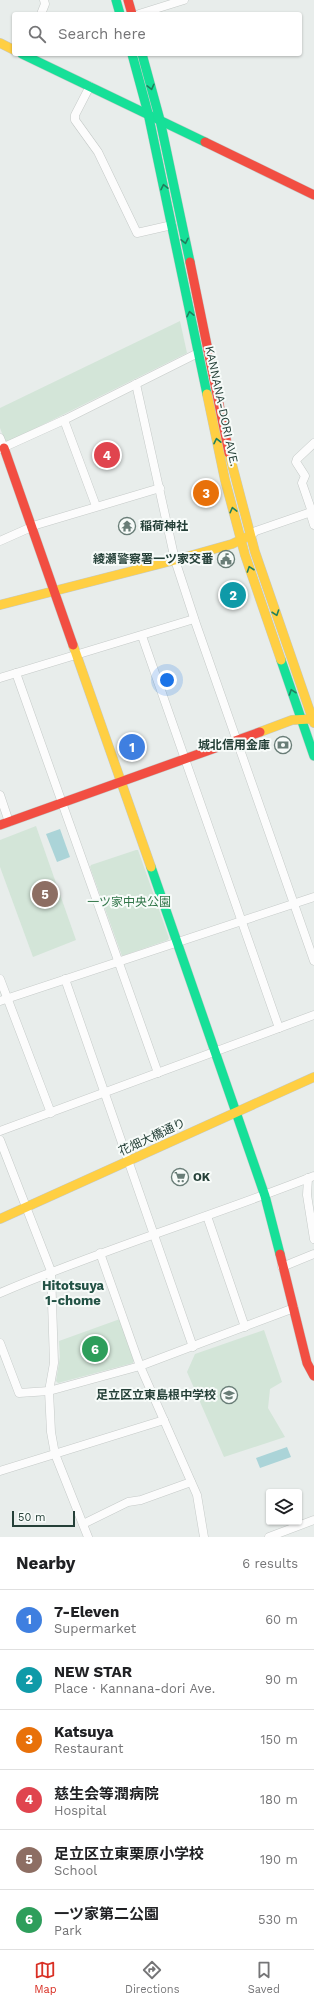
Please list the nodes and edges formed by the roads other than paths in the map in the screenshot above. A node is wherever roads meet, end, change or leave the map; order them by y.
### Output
1 (44, 0) edge
2 (116, 0) edge
3 (128, 0) edge
4 (184, 0) edge
5 (42, 12) edge
6 (119, 12) edge
7 (131, 12) edge
8 (145, 12) edge
9 (0, 43) edge
10 (12, 49) edge
11 (26, 56) edge
12 (133, 56) edge
13 (143, 56) edge
14 (90, 86) junction
15 (148, 113) junction
16 (160, 120) junction
17 (314, 195) edge
18 (172, 225) junction
19 (198, 353) junction
20 (136, 384) junction
21 (64, 420) junction
22 (0, 438) edge
23 (314, 443) edge
24 (2, 448) edge
25 (160, 488) junction
26 (96, 506) junction
27 (312, 512) edge
28 (314, 525) edge
29 (32, 527) junction
30 (250, 536) junction
31 (0, 541) edge
32 (241, 541) junction
33 (175, 560) junction
34 (55, 591) junction
35 (0, 605) edge
36 (194, 619) junction
37 (142, 636) junction
38 (77, 656) junction
39 (16, 673) junction
40 (0, 678) edge
41 (301, 718) junction
42 (314, 720) edge
43 (238, 740) junction
44 (314, 756) edge
45 (186, 758) junction
46 (120, 781) junction
47 (0, 795) edge
48 (63, 802) junction
49 (4, 823) edge
50 (314, 897) edge
51 (294, 904) junction
52 (241, 922) junction
53 (177, 942) junction
54 (314, 961) edge
55 (119, 962) junction
56 (0, 979) edge
57 (65, 980) junction
58 (4, 999) edge
59 (314, 1015) edge
60 (278, 1028) junction
61 (216, 1051) junction
62 (158, 1073) junction
63 (314, 1077) edge
64 (104, 1093) junction
65 (236, 1112) junction
66 (51, 1113) junction
67 (0, 1131) edge
68 (0, 1140) edge
69 (128, 1161) junction
70 (311, 1177) edge
71 (265, 1196) junction
72 (26, 1207) junction
73 (207, 1216) junction
74 (0, 1219) edge
75 (154, 1235) junction
76 (314, 1239) edge
77 (100, 1253) junction
78 (314, 1254) edge
79 (282, 1267) junction
80 (52, 1272) junction
81 (0, 1293) edge
82 (294, 1308) junction
83 (245, 1327) junction
84 (0, 1342) edge
85 (193, 1347) junction
86 (310, 1361) edge
87 (140, 1366) junction
88 (314, 1376) edge
89 (49, 1391) junction
90 (164, 1420) junction
91 (55, 1454) junction
92 (0, 1471) edge
93 (191, 1482) junction
94 (314, 1520) edge
95 (83, 1524) junction
96 (88, 1537) edge
97 (204, 1537) edge
98 (269, 1537) edge

1 - 5 street
2 - 6 street
3 - 7 street
4 - 8 street
9 - 10 street
11 - 14 street
12 - 15 street, KANNANA-DORI AVE.
13 -> 16 street, KANNANA-DORI AVE.
14 - 15 street
14 - 18 street
15 - 16 street
18 -> 15 street, KANNANA-DORI AVE.
16 - 17 street
16 -> 30 street, KANNANA-DORI AVE.
19 -> 18 street, KANNANA-DORI AVE.
19 - 20 street
32 -> 19 street, KANNANA-DORI AVE.
20 - 21 street
20 - 25 street
21 - 24 street
21 - 26 street
22 - 24 street
23 - 27 street
24 - 29 street
25 - 26 street
25 - 33 street
26 - 29 street
27 - 28 street
27 - 30 street
29 - 31 street
29 - 34 street
30 - 32 street
30 -> 42 street, KANNANA-DORI AVE.
32 - 33 street
41 -> 32 street, KANNANA-DORI AVE.
33 - 34 street
33 - 36 street
34 - 35 street
34 - 38 street
36 - 37 street
36 - 43 street
37 - 38 street
37 - 45 street
38 - 39 street
38 - 46 street
39 - 40 street
39 - 48 street
41 - 42 street
41 - 43 street
41 - 44 street, KANNANA-DORI AVE.
43 - 45 street
43 - 51 street
45 - 46 street
45 - 52 street
46 - 48 street
46 - 53 street
47 - 49 street
48 - 49 street
48 - 55 street
50 - 51 street
51 - 52 street
51 - 54 street
52 - 53 street
52 - 60 street
53 - 55 street
53 - 61 street
55 - 57 street
55 - 62 street
56 - 58 street
57 - 58 street
57 - 64 street
58 - 66 street
59 - 60 street
60 - 61 street
61 - 62 street
61 - 65 street
62 - 64 street
63 - 65 street, 花畑大橋通り
64 - 66 street
64 - 69 street
65 - 69 street, 花畑大橋通り
65 - 71 street
66 - 67 street
68 - 72 street
69 - 72 street, 花畑大橋通り
69 - 75 street
70 - 71 street
70 - 76 street
71 - 73 street
71 - 79 street
72 - 74 street, 花畑大橋通り
72 - 80 street
73 - 75 street
73 - 83 street
75 - 77 street
75 - 85 street
77 - 80 street
77 - 87 street
78 - 79 street
79 - 82 street
80 - 81 street
80 - 89 street
82 - 83 street
82 - 86 street
83 - 85 street
84 - 89 street
85 - 87 street
86 - 88 street
87 - 89 street
87 - 90 street
89 - 91 street
90 - 91 street
90 - 93 street
91 - 92 street
91 - 95 street
93 - 95 street
93 - 97 street
94 - 98 street
95 - 96 street

